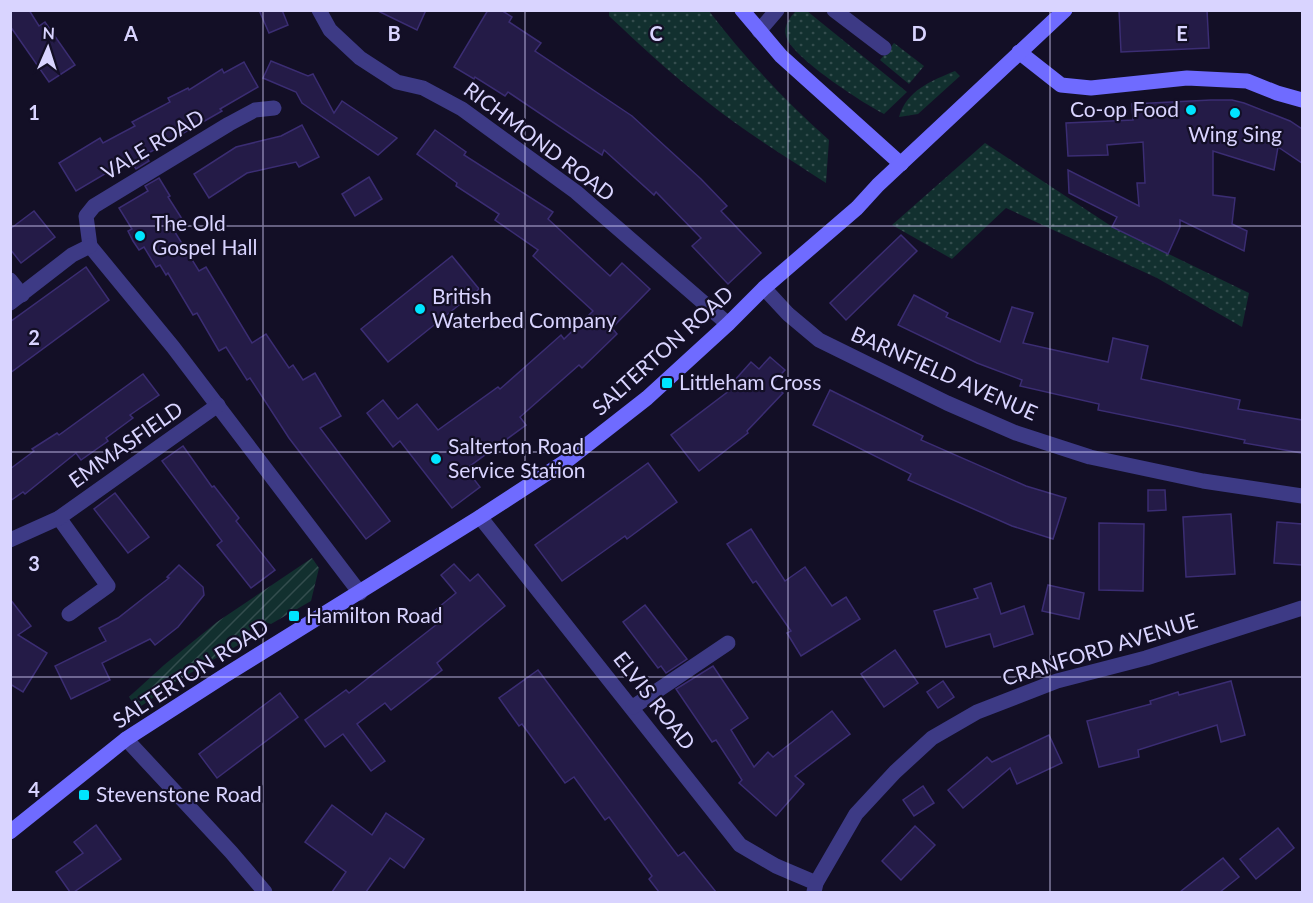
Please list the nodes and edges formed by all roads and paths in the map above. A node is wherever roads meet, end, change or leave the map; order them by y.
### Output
1 (319, 10) edge
2 (742, 10) edge
3 (777, 10) edge
4 (834, 10) edge
5 (1064, 11) edge
6 (759, 31) junction
7 (884, 48) dead end
8 (1019, 52) junction
9 (1302, 100) edge
10 (274, 108) dead end
11 (901, 164) junction
12 (90, 246) junction
13 (10, 280) edge
14 (764, 288) junction
15 (16, 299) edge
16 (728, 324) junction
17 (218, 405) junction
18 (1302, 495) edge
19 (59, 518) junction
20 (480, 518) junction
21 (10, 540) edge
22 (360, 593) junction
23 (1302, 608) edge
24 (69, 614) dead end
25 (728, 643) dead end
26 (633, 707) junction
27 (126, 739) junction
28 (10, 832) edge
29 (815, 888) edge
30 (265, 892) edge

1 - 16 street, RICHMOND ROAD
2 - 6 main road
3 - 6 street
4 - 7 street
5 - 8 main road, SALTERTON ROAD
6 - 11 main road
8 - 9 main road
8 - 11 main road, SALTERTON ROAD
10 - 12 street, VALE ROAD
11 - 14 main road, SALTERTON ROAD
12 - 15 street
12 - 17 street
13 - 15 street
14 - 16 main road, SALTERTON ROAD
14 - 18 street, BARNFIELD AVENUE
16 - 20 main road, SALTERTON ROAD
17 - 19 street, EMMASFIELD
17 - 22 street
19 - 21 street, EMMASFIELD
19 - 24 street
20 - 22 main road, SALTERTON ROAD
20 - 26 street, ELVIS ROAD
22 - 27 main road, SALTERTON ROAD
23 - 29 street, CRANFORD AVENUE
25 - 26 street
26 - 29 street, ELVIS ROAD
27 - 28 main road, SALTERTON ROAD
27 - 30 street

